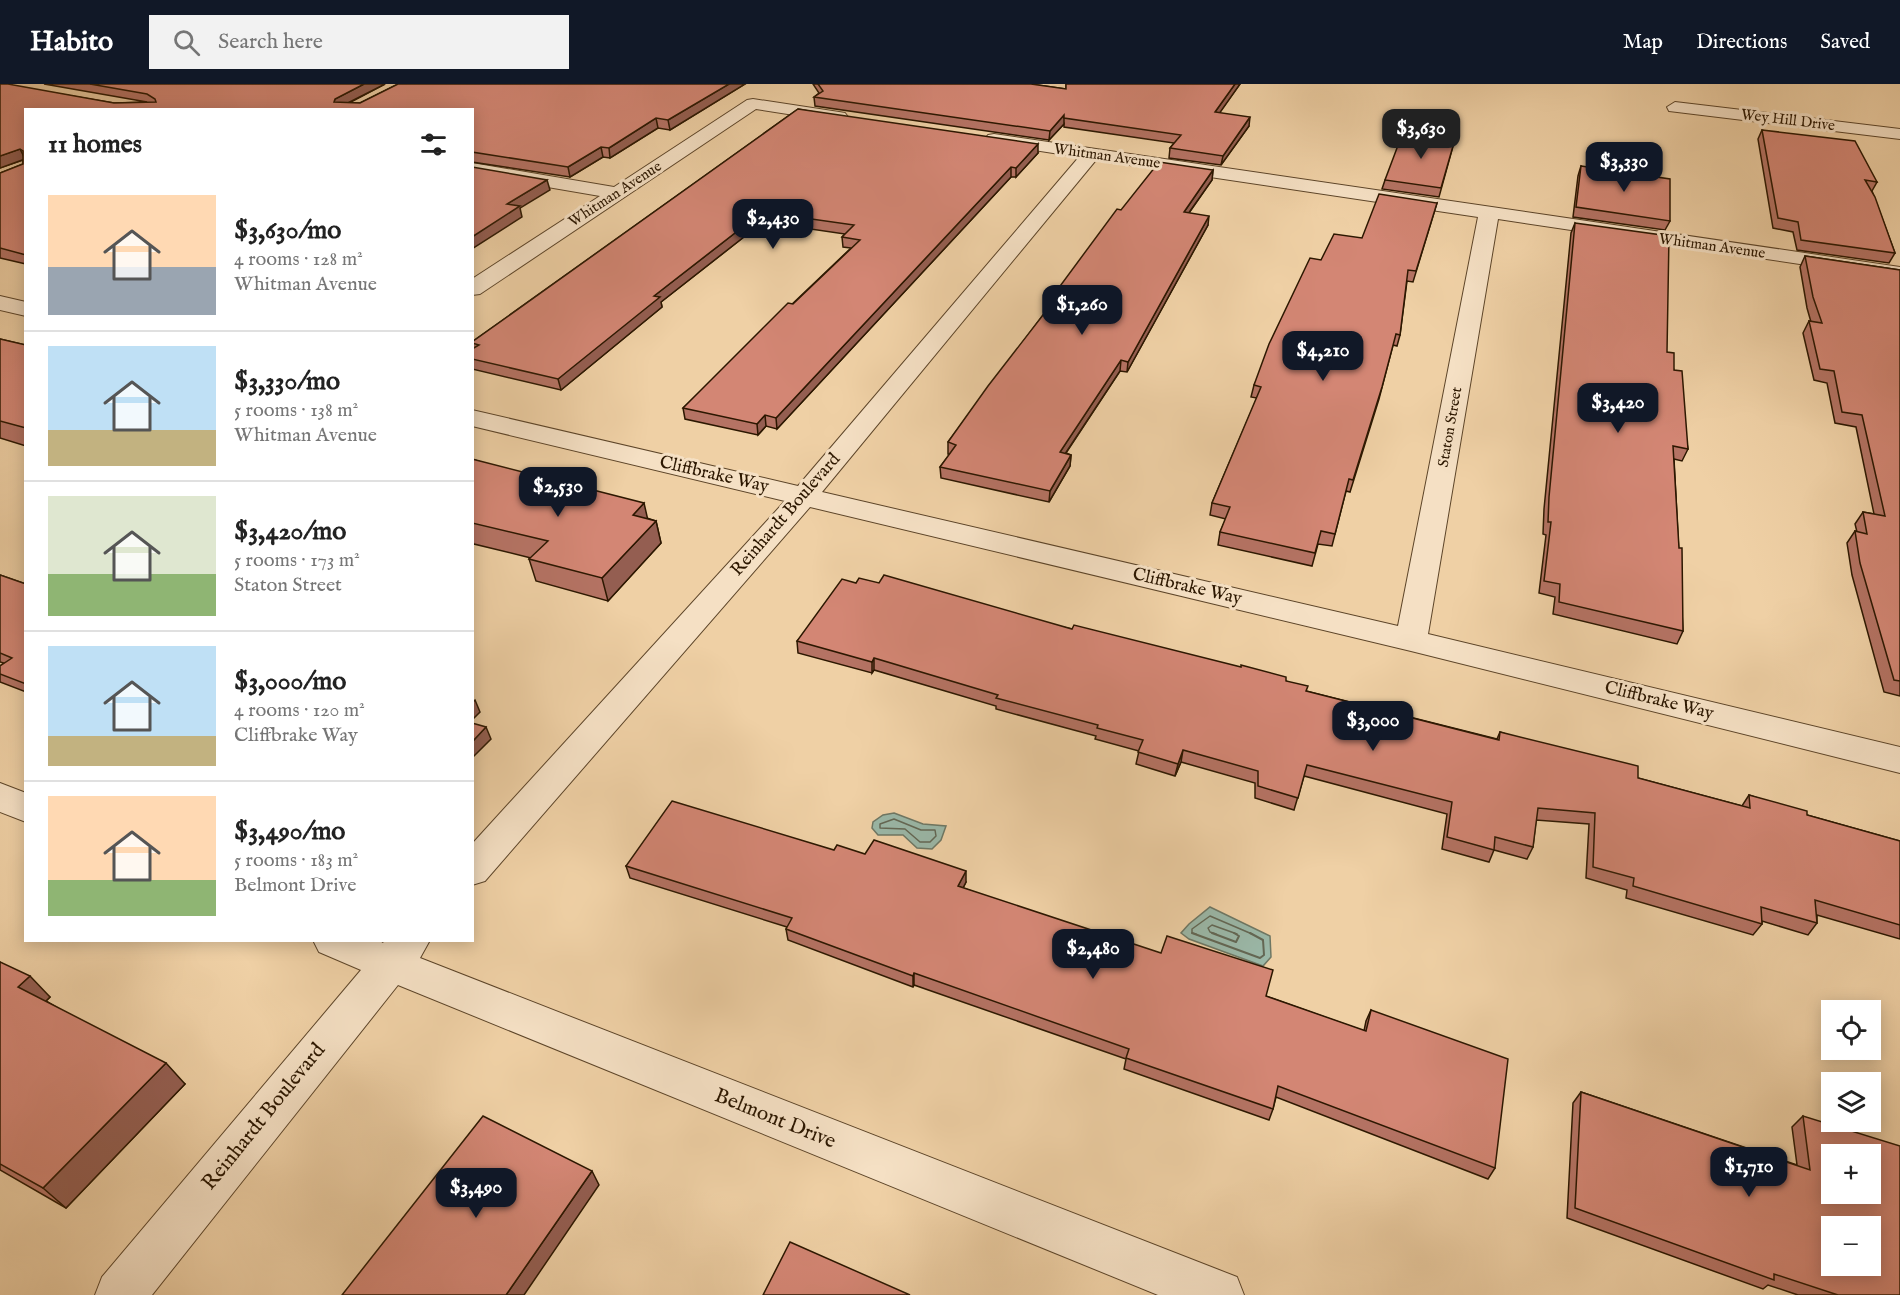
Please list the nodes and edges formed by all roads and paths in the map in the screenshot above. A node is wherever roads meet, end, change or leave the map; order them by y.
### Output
1 (1675, 106) dead end
2 (856, 119) edge
3 (1900, 134) edge
4 (971, 136) edge
5 (1092, 153) junction
6 (474, 168) edge
7 (615, 194) junction
8 (1489, 213) junction
9 (1900, 273) edge
10 (474, 289) edge
11 (0, 303) edge
12 (24, 309) edge
13 (474, 418) edge
14 (804, 496) junction
15 (1411, 640) junction
16 (1900, 760) edge
17 (0, 797) edge
18 (24, 807) edge
19 (474, 868) edge
20 (343, 942) edge
21 (399, 953) edge
22 (1148, 1282) edge
23 (120, 1295) edge
24 (1219, 1295) edge

1 - 3 street, Wey Hill Drive
2 - 7 street, Whitman Avenue
4 - 5 street, Whitman Avenue
5 - 8 street, Whitman Avenue
5 - 14 street, Reinhardt Boulevard
6 - 7 street
7 - 10 street, Whitman Avenue
8 - 9 street, Whitman Avenue
8 - 15 street, Staton Street
11 - 12 street
13 - 14 street, Cliffbrake Way
14 - 15 street, Cliffbrake Way
14 - 19 street, Reinhardt Boulevard
15 - 16 street, Cliffbrake Way
17 - 18 street
20 - 21 street, Belmont Drive
21 - 22 street, Belmont Drive
21 - 23 street, Reinhardt Boulevard
22 - 24 street, Belmont Drive

